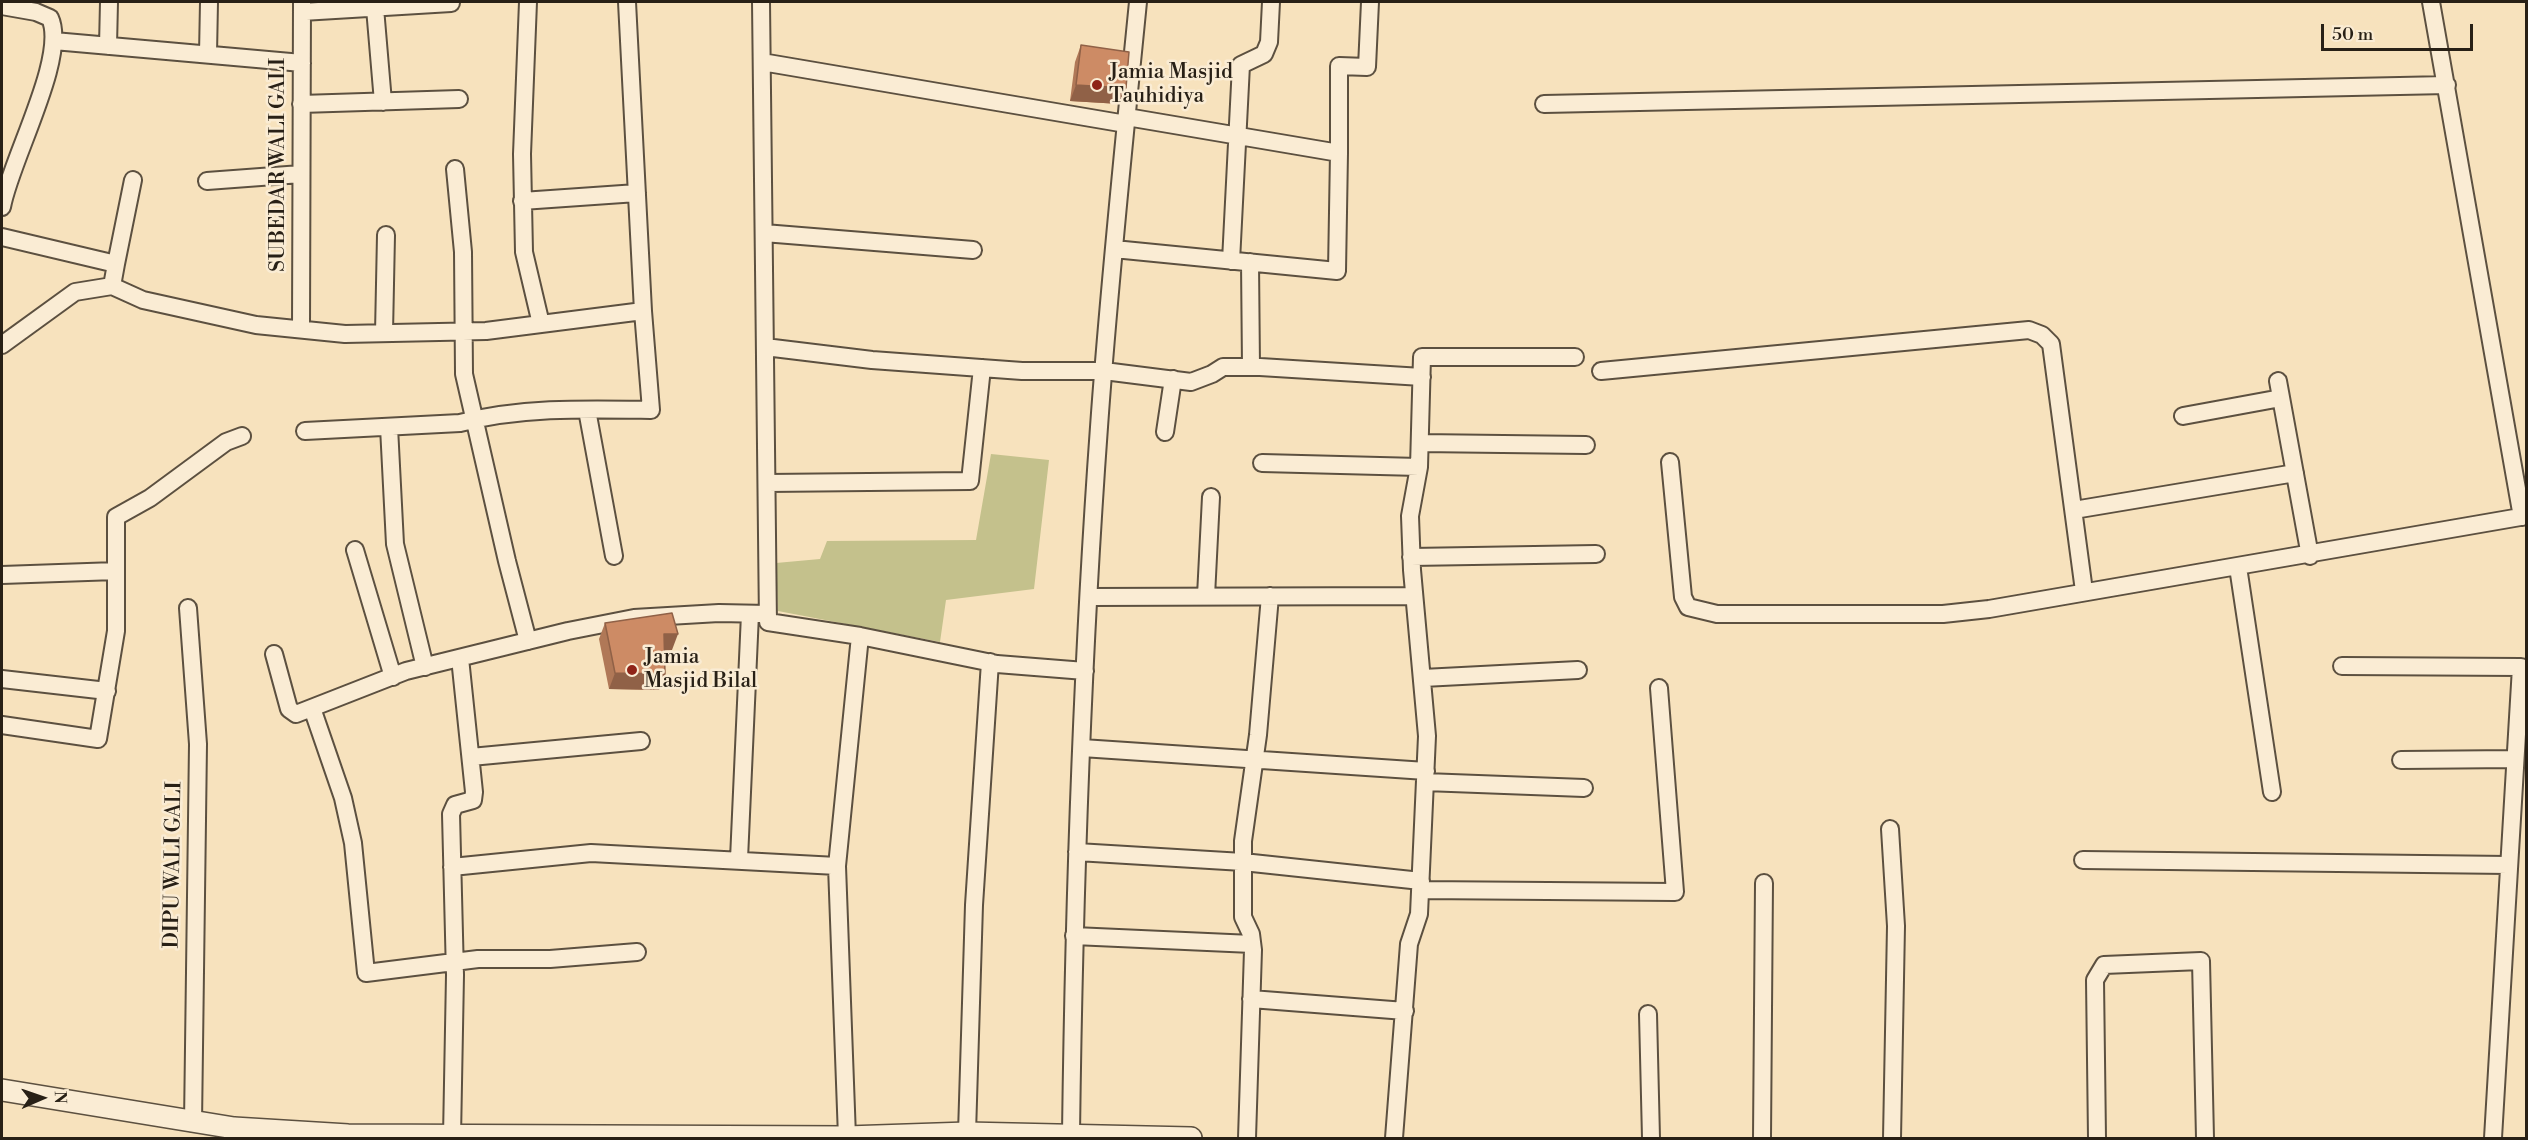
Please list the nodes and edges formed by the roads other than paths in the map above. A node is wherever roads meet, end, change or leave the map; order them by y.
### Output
1 (109, 2) edge
2 (209, 2) edge
3 (528, 2) edge
4 (627, 2) edge
5 (761, 2) edge
6 (1138, 2) edge
7 (1271, 2) edge
8 (1370, 2) edge
9 (2431, 2) edge
10 (451, 3) dead end
11 (2, 6) edge
12 (302, 7) edge
13 (375, 8) junction
14 (54, 41) junction
15 (108, 46) junction
16 (208, 54) junction
17 (762, 62) junction
18 (302, 63) junction
19 (2447, 86) junction
20 (459, 99) dead end
21 (383, 102) junction
22 (301, 104) junction
23 (1544, 104) dead end
24 (1127, 120) junction
25 (1237, 136) junction
26 (1339, 153) junction
27 (455, 169) dead end
28 (301, 174) junction
29 (133, 180) dead end
30 (207, 182) dead end
31 (637, 194) junction
32 (522, 201) junction
33 (2, 207) edge
34 (764, 233) junction
35 (386, 235) dead end
36 (2, 237) edge
37 (1114, 249) junction
38 (973, 250) dead end
39 (1231, 261) junction
40 (1250, 262) junction
41 (116, 264) junction
42 (112, 286) junction
43 (644, 311) junction
44 (541, 324) junction
45 (301, 329) junction
46 (464, 332) junction
47 (384, 333) junction
48 (2, 345) edge
49 (765, 347) junction
50 (1575, 357) dead end
51 (1251, 367) junction
52 (982, 368) junction
53 (1104, 371) junction
54 (1600, 371) dead end
55 (1422, 377) junction
56 (1173, 379) junction
57 (588, 410) junction
58 (2183, 416) dead end
59 (475, 419) junction
60 (389, 427) junction
61 (305, 431) dead end
62 (1165, 432) dead end
63 (242, 436) dead end
64 (1420, 443) junction
65 (1586, 445) dead end
66 (1671, 462) dead end
67 (1263, 463) dead end
68 (1419, 468) junction
69 (2295, 473) junction
70 (766, 483) junction
71 (1211, 497) dead end
72 (2074, 510) junction
73 (2524, 517) edge
74 (355, 550) dead end
75 (1596, 554) dead end
76 (614, 556) dead end
77 (2310, 556) junction
78 (1411, 557) junction
79 (2238, 567) junction
80 (116, 571) junction
81 (2, 575) edge
82 (2084, 591) junction
83 (1206, 596) junction
84 (1270, 596) junction
85 (1414, 596) junction
86 (1089, 597) junction
87 (188, 608) dead end
88 (750, 614) junction
89 (768, 614) junction
90 (860, 636) junction
91 (528, 641) junction
92 (274, 654) dead end
93 (460, 658) junction
94 (990, 662) junction
95 (2342, 666) dead end
96 (425, 667) junction
97 (1578, 670) dead end
98 (1085, 671) junction
99 (393, 676) junction
100 (1423, 678) junction
101 (2, 679) edge
102 (1659, 688) dead end
103 (107, 691) junction
104 (312, 708) junction
105 (2, 725) edge
106 (641, 741) dead end
107 (1082, 748) junction
108 (471, 757) junction
109 (2515, 759) junction
110 (1254, 760) junction
111 (2401, 760) dead end
112 (1425, 776) junction
113 (1584, 788) dead end
114 (2272, 792) dead end
115 (1890, 829) dead end
116 (1077, 852) junction
117 (739, 859) junction
118 (2083, 860) dead end
119 (1243, 862) junction
120 (2508, 865) junction
121 (837, 866) junction
122 (452, 867) junction
123 (1764, 883) dead end
124 (1420, 886) junction
125 (1074, 936) junction
126 (1252, 944) junction
127 (637, 952) dead end
128 (454, 964) junction
129 (1251, 999) junction
130 (1405, 1011) junction
131 (1647, 1014) dead end
132 (2, 1090) edge
133 (193, 1123) junction
134 (235, 1133) edge
135 (968, 1133) junction
136 (1071, 1134) junction
137 (452, 1137) junction
138 (847, 1137) junction
139 (1191, 1138) edge
140 (1247, 1138) edge
141 (1394, 1138) edge
142 (1651, 1138) edge
143 (1762, 1138) edge
144 (1892, 1138) edge
145 (2097, 1138) edge
146 (2205, 1138) edge
147 (2493, 1138) edge

1 - 15 street
2 - 16 street
3 - 32 street
4 - 31 street
5 - 17 street
6 - 24 street
7 - 25 street
8 - 26 street
9 - 19 street
10 - 13 street
11 - 14 street
12 - 13 street
12 - 18 street, SUBEDAR WALI GALI
13 - 21 street
14 - 15 street
14 - 33 street
15 - 16 street
16 - 18 street
17 - 24 street
17 - 34 street
18 - 22 street, SUBEDAR WALI GALI
19 - 23 street
19 - 73 street
20 - 21 street
21 - 22 street
22 - 28 street, SUBEDAR WALI GALI
24 - 25 street
24 - 37 street
25 - 26 street
25 - 39 street
26 - 40 street
27 - 46 street
28 - 30 street
28 - 45 street, SUBEDAR WALI GALI
29 - 41 street
31 - 32 street
31 - 43 street
32 - 44 street
34 - 38 street
34 - 49 street
35 - 47 street
36 - 41 street
37 - 39 street
37 - 53 street
39 - 40 street
40 - 51 street
41 - 42 street
42 - 45 street
42 - 48 street
43 - 44 street
43 - 57 street
44 - 46 street
45 - 47 street
46 - 47 street
46 - 59 street
49 - 52 street
49 - 70 street
50 - 55 street
51 - 55 street
51 - 56 street
52 - 53 street
52 - 70 street
53 - 56 street
53 - 86 street
54 - 72 street
55 - 64 street
56 - 62 street
57 - 59 street
57 - 76 street
58 - 69 street
59 - 60 street
59 - 91 street
60 - 61 street
60 - 96 street
63 - 80 street
64 - 65 street
64 - 68 street
66 - 82 street
67 - 68 street
68 - 78 street
69 - 72 street
69 - 77 street
70 - 89 street
71 - 83 street
72 - 82 street
73 - 77 street
74 - 99 street
75 - 78 street
77 - 79 street
78 - 85 street
79 - 82 street
79 - 114 street
80 - 81 street
80 - 103 street
83 - 84 street
83 - 86 street
84 - 85 street
84 - 110 street
85 - 100 street
86 - 98 street
87 - 133 street, DIPU WALI GALI
88 - 89 street
88 - 91 street
88 - 117 street
89 - 90 street
90 - 94 street
90 - 121 street
91 - 93 street
92 - 104 street
93 - 96 street
93 - 108 street
94 - 98 street
94 - 135 street
95 - 109 street
96 - 99 street
97 - 100 street
98 - 107 street
99 - 104 street
100 - 112 street
101 - 103 street
102 - 124 street
103 - 105 street
104 - 128 street
106 - 108 street
107 - 110 street
107 - 116 street
108 - 122 street
109 - 111 street
109 - 120 street
110 - 112 street
110 - 119 street
112 - 113 street
112 - 124 street
115 - 144 street
116 - 119 street
116 - 125 street
117 - 121 street
117 - 122 street
118 - 120 street
119 - 124 street
119 - 126 street
120 - 147 street
121 - 138 street
122 - 128 street
123 - 143 street
124 - 130 street
125 - 126 street
125 - 136 street
126 - 129 street
127 - 128 street
128 - 137 street
129 - 130 street
129 - 140 street
130 - 141 street
131 - 142 street
132 - 133 street
133 - 134 street
134 - 137 street
135 - 136 street
135 - 138 street
136 - 139 street
137 - 138 street
145 - 146 street

